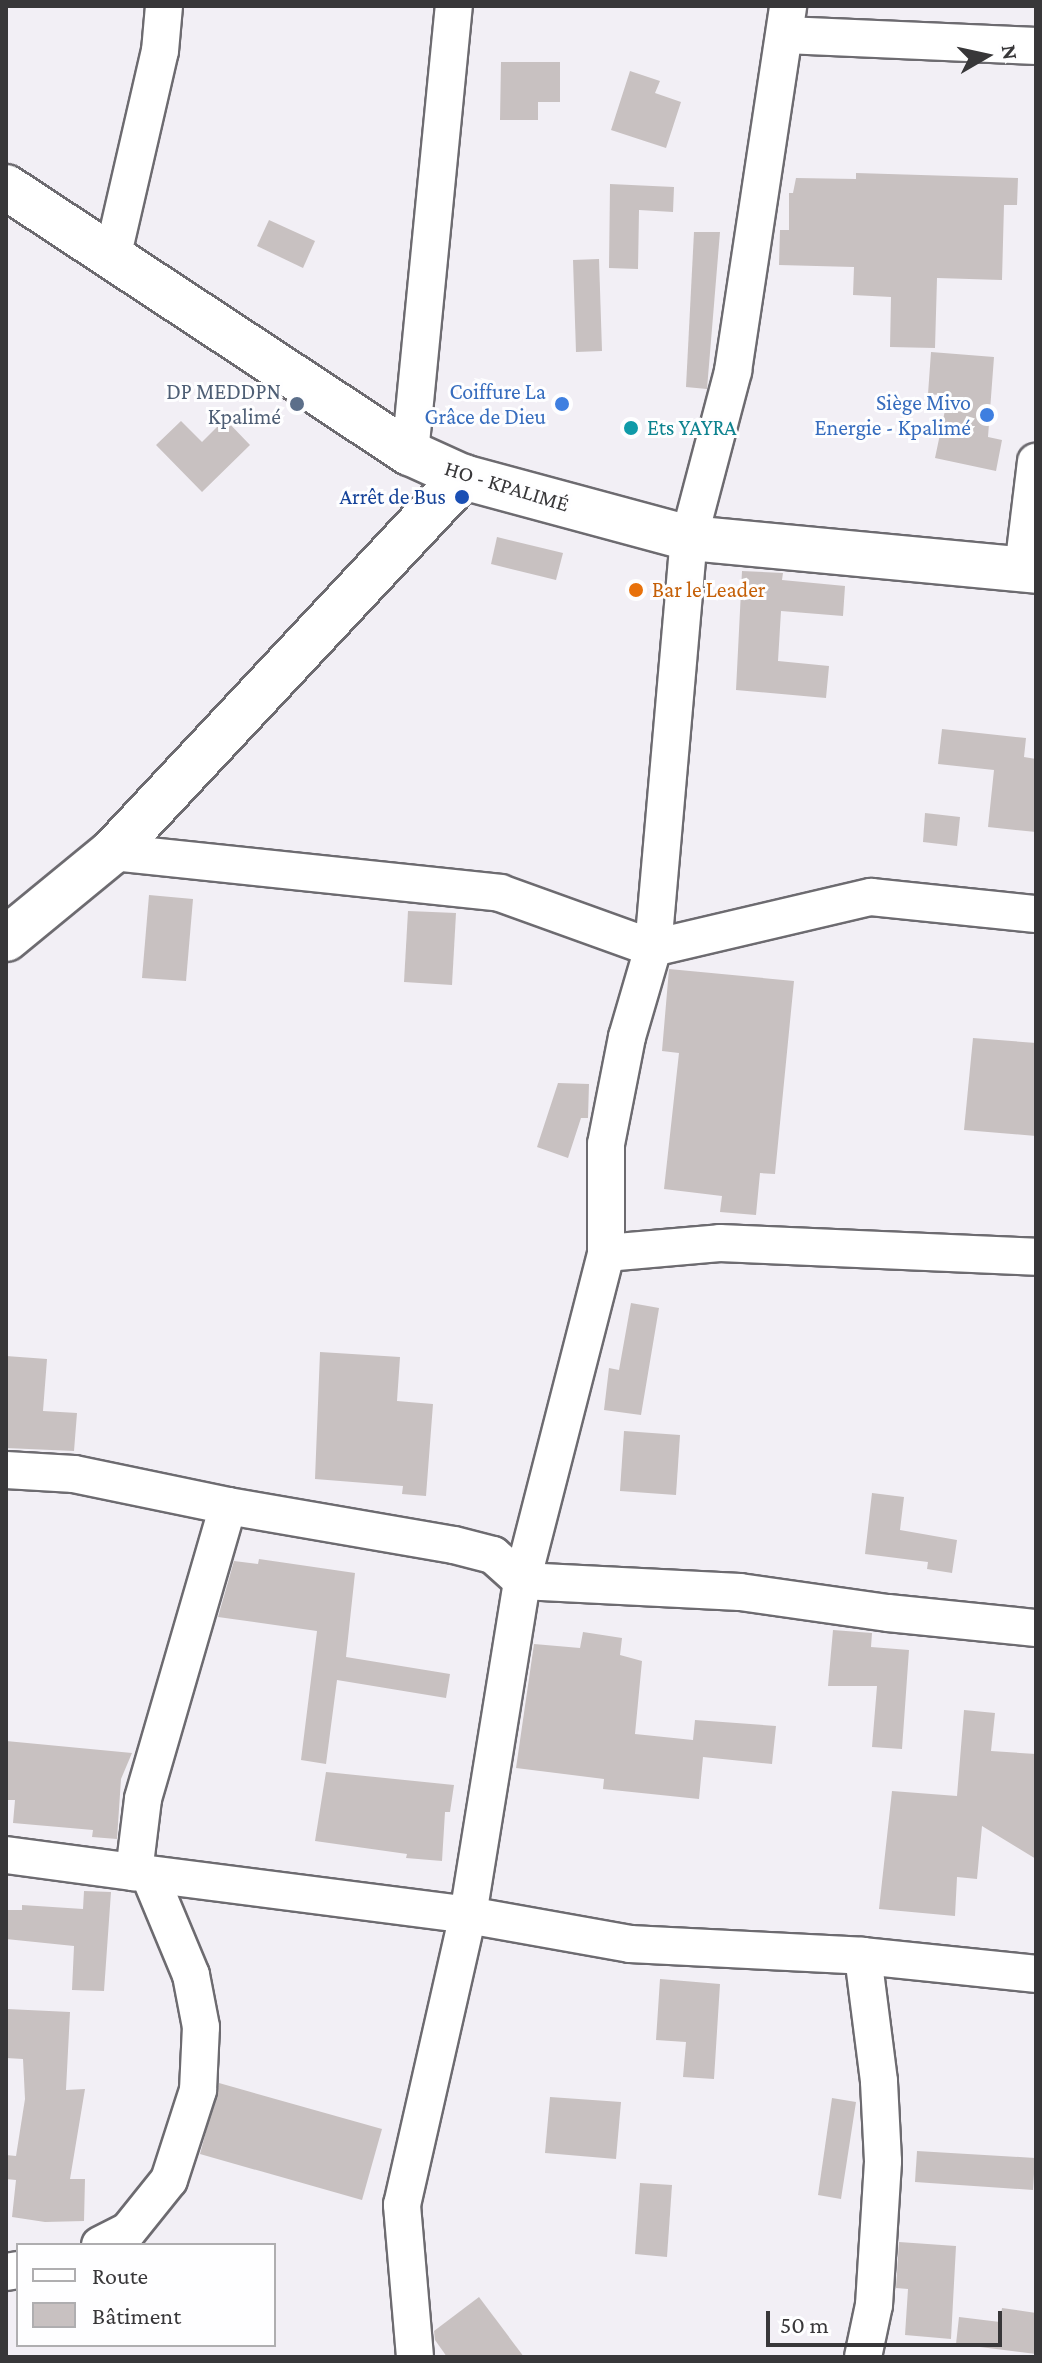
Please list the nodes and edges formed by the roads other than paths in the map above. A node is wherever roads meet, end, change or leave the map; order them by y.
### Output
1 (164, 6) edge
2 (454, 6) edge
3 (787, 20) edge
4 (1036, 46) edge
5 (6, 187) edge
6 (113, 254) junction
7 (410, 453) junction
8 (1036, 462) edge
9 (463, 477) junction
10 (689, 538) junction
11 (1029, 570) edge
12 (112, 852) junction
13 (1036, 914) edge
14 (6, 939) edge
15 (653, 948) junction
16 (606, 1253) junction
17 (1036, 1257) edge
18 (6, 1470) edge
19 (228, 1506) junction
20 (522, 1581) junction
21 (1036, 1628) edge
22 (6, 1855) edge
23 (142, 1873) junction
24 (468, 1915) junction
25 (863, 1956) junction
26 (1036, 1974) edge
27 (104, 2243) edge
28 (415, 2357) edge
29 (863, 2357) edge

1 - 6 street
2 - 7 street
3 - 4 street
3 - 10 street
5 - 6 main road, HO - KPALIMÉ
6 - 7 main road, HO - KPALIMÉ
7 - 9 main road, HO - KPALIMÉ
8 - 11 street
9 - 10 main road, HO - KPALIMÉ
9 - 12 main road
10 - 11 main road, HO - KPALIMÉ
10 - 15 street
12 - 14 main road
12 - 15 street
13 - 15 street
15 - 16 street
16 - 17 street
16 - 20 street
18 - 19 street
19 - 20 street
19 - 23 street
20 - 21 street
20 - 24 street
22 - 23 street
23 - 24 street
23 - 27 street
24 - 25 street
24 - 28 street
25 - 26 street
25 - 29 street

